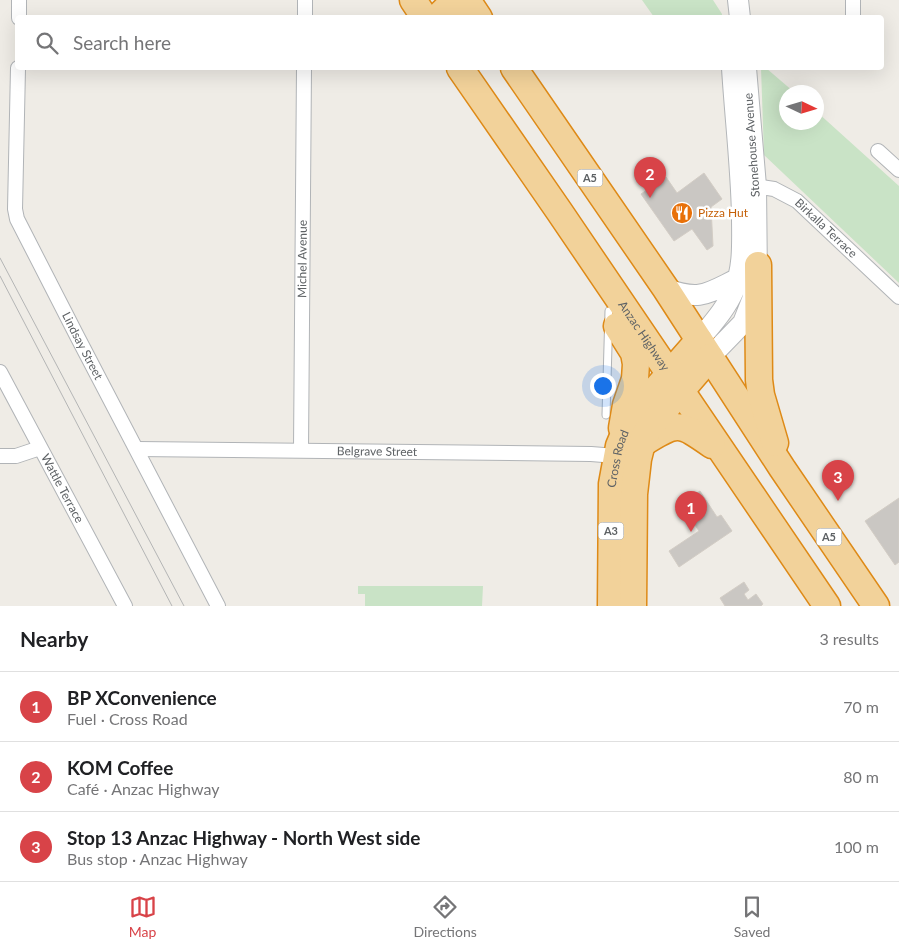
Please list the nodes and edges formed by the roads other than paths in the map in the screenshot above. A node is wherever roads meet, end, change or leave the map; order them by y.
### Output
1 (19, 0) edge
2 (305, 0) edge
3 (466, 0) edge
4 (737, 0) edge
5 (853, 0) edge
6 (19, 15) edge
7 (305, 15) edge
8 (440, 15) edge
9 (478, 15) edge
10 (735, 15) edge
11 (740, 15) edge
12 (853, 15) edge
13 (18, 70) edge
14 (304, 70) edge
15 (461, 70) edge
16 (515, 70) edge
17 (732, 70) edge
18 (746, 70) edge
19 (878, 151) dead end
20 (899, 170) edge
21 (749, 185) junction
22 (559, 211) junction
23 (748, 272) junction
24 (666, 290) junction
25 (899, 297) edge
26 (609, 312) junction
27 (704, 349) junction
28 (0, 372) edge
29 (675, 383) junction
30 (606, 415) dead end
31 (40, 448) junction
32 (626, 448) junction
33 (136, 449) junction
34 (301, 450) junction
35 (721, 452) junction
36 (0, 456) edge
37 (782, 468) junction
38 (125, 606) edge
39 (218, 606) edge
40 (611, 606) edge
41 (633, 606) edge
42 (827, 606) edge
43 (876, 606) edge

1 - 6 street
2 - 7 street
3 - 8 highway
3 - 9 highway
4 - 10 street
4 - 11 street
5 - 12 street
13 - 33 street, Lindsay Street
14 - 34 street, Michel Avenue
15 - 22 highway, Anzac Highway
16 - 24 highway, A5
17 - 21 street, Stonehouse Avenue
18 - 21 street, Stonehouse Avenue
19 - 20 street
21 - 23 street, Stonehouse Avenue
21 - 25 street, Birkalla Terrace
22 - 26 highway
22 - 29 highway, Anzac Highway
23 - 24 street
23 - 27 street, Stonehouse Avenue
23 - 37 highway
24 - 27 highway, A5
26 - 30 lane
26 - 32 highway
27 - 29 highway, Cross Road / A3
27 - 37 highway, A5
28 - 31 street, Wattle Terrace
29 - 32 highway, Cross Road / A3
29 - 35 highway, Anzac Highway
31 - 36 street
31 - 38 street, Wattle Terrace
32 - 34 street, Belgrave Street
32 - 35 highway
32 - 40 highway, Cross Road / A3
32 - 41 highway, Cross Road / A3
33 - 34 street, Belgrave Street
33 - 39 street, Lindsay Street
35 - 42 highway, Anzac Highway
37 - 43 highway, A5

